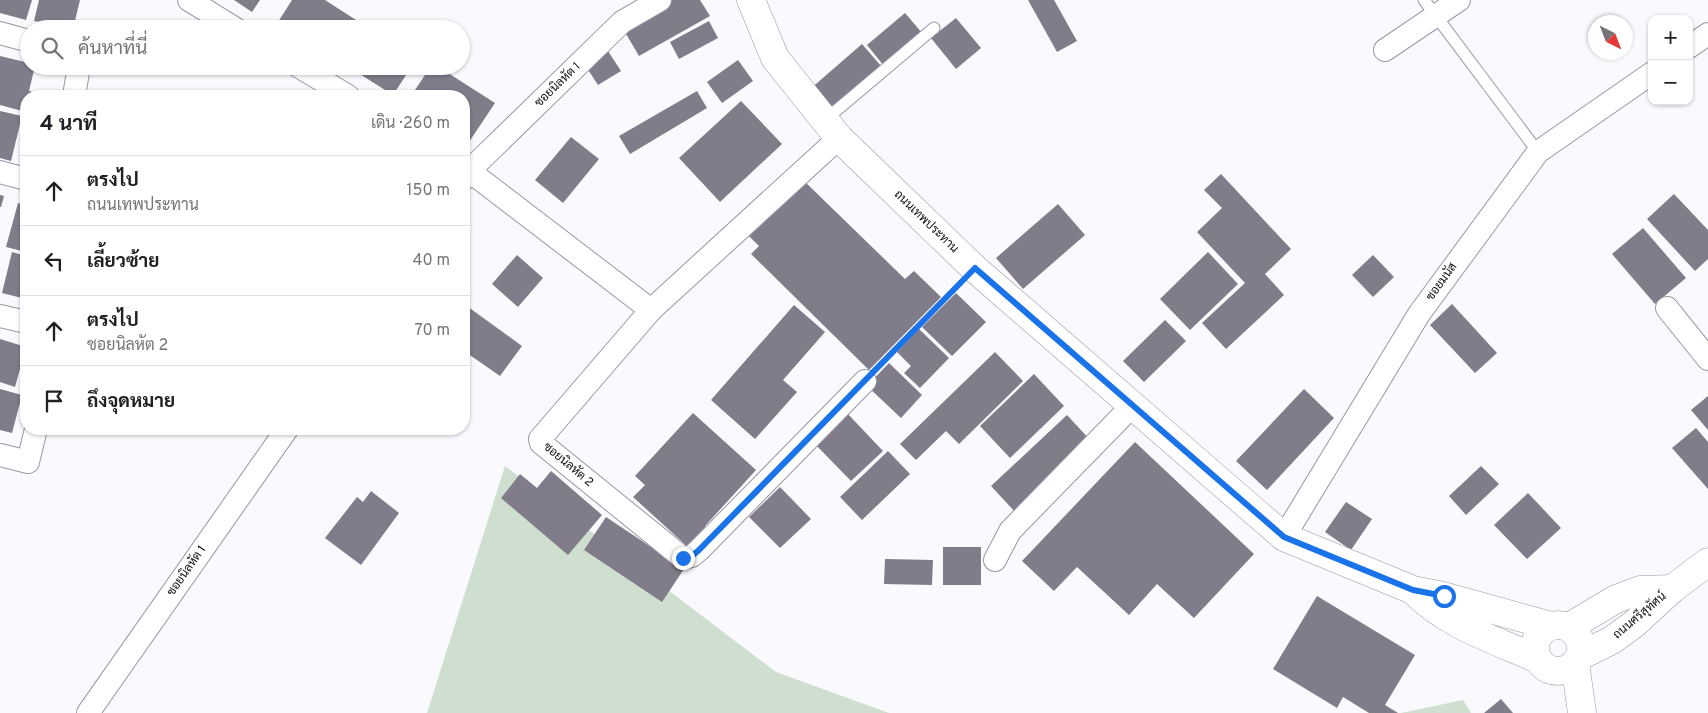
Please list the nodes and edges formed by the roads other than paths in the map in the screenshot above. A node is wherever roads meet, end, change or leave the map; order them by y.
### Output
1 (189, 0) edge
2 (660, 0) edge
3 (751, 0) edge
4 (1458, 0) edge
5 (1430, 8) edge
6 (221, 20) edge
7 (934, 28) dead end
8 (0, 33) edge
9 (1708, 34) edge
10 (20, 39) edge
11 (1693, 44) edge
12 (1385, 50) dead end
13 (78, 75) edge
14 (313, 75) edge
15 (1648, 76) edge
16 (75, 90) edge
17 (338, 90) edge
18 (832, 129) junction
19 (1538, 152) junction
20 (470, 168) edge
21 (0, 172) edge
22 (470, 175) edge
23 (20, 177) edge
24 (1667, 308) dead end
25 (651, 310) junction
26 (0, 316) edge
27 (20, 321) edge
28 (1708, 359) edge
29 (865, 381) road end
30 (1133, 405) junction
31 (35, 435) edge
32 (283, 435) edge
33 (0, 455) edge
34 (1284, 537) junction
35 (995, 560) dead end
36 (1708, 562) edge
37 (1672, 589) junction
38 (1413, 590) junction
39 (1560, 626) junction
40 (1562, 662) junction
41 (88, 713) edge
42 (1575, 713) edge
43 (1582, 713) edge

1 - 6 street
2 - 20 street, ซอยนิลหัต 1
3 - 18 street, ถนนเทพประทาน
4 - 5 street
5 - 12 street
5 - 19 lane
7 - 18 lane
8 - 10 street
9 - 11 street
13 - 16 street
14 - 17 street
15 - 19 street, ซอยมนัส
18 - 25 street, ซอยนิลหัต 2
18 - 30 street, ถนนเทพประทาน
19 - 34 street, ซอยมนัส
21 - 23 street
22 - 25 street
24 - 28 street
25 - 29 street, ซอยนิลหัต 2
26 - 27 street
30 - 34 street, ถนนเทพประทาน
30 - 35 street
31 - 33 street
32 - 41 street, ซอยนิลหัต 1
34 - 38 street, ถนนเทพประทาน
36 - 37 street, ถนนศรีสุทัศน์
37 - 39 street, ถนนศรีสุทัศน์
37 - 40 street, ถนนศรีสุทัศน์
38 - 39 street, ถนนเทพประทาน
38 - 40 street, ถนนเทพประทาน
39 - 40 street
39 - 40 street
40 - 42 street
40 - 43 street

